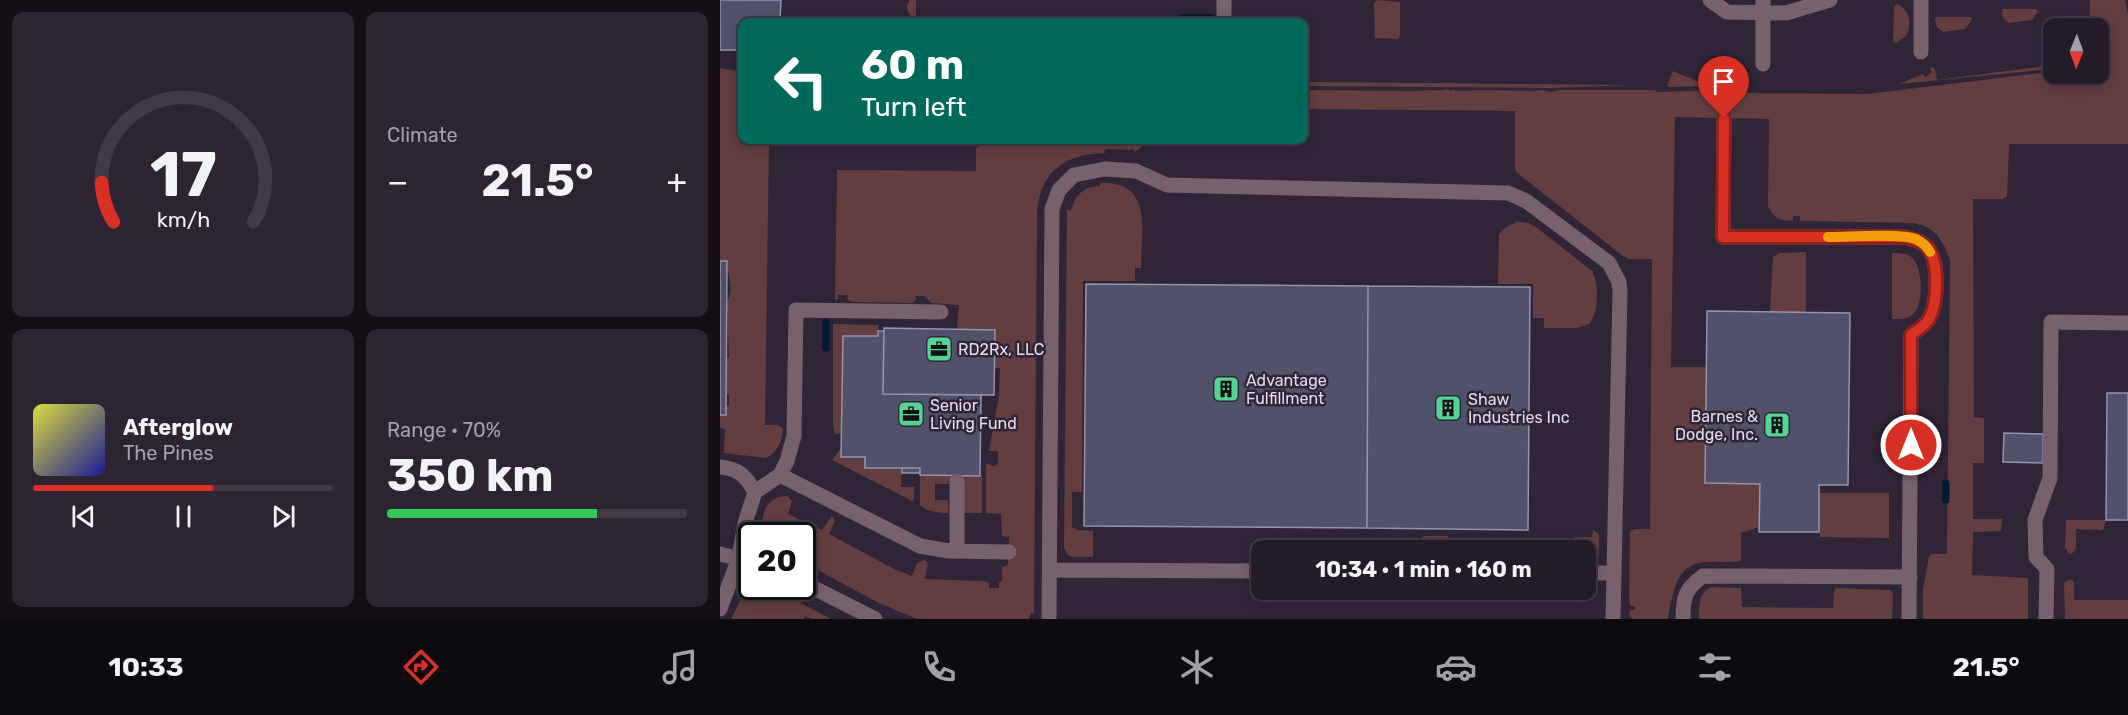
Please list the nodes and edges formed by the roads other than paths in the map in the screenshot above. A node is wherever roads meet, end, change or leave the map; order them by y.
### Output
1 (1224, 0) edge
2 (1710, 0) edge
3 (1830, 0) edge
4 (1921, 0) edge
5 (1763, 7) edge
6 (1224, 18) edge
7 (1921, 52) dead end
8 (1763, 64) dead end
9 (1724, 118) dead end
10 (941, 312) dead end
11 (2128, 323) edge
12 (720, 467) edge
13 (780, 475) junction
14 (957, 481) dead end
15 (755, 492) junction
16 (745, 522) edge
17 (957, 551) junction
18 (1009, 552) dead end
19 (720, 554) edge
20 (738, 558) edge
21 (1050, 570) junction
22 (1251, 571) edge
23 (1596, 573) edge
24 (1614, 573) junction
25 (738, 574) edge
26 (1910, 577) junction
27 (816, 589) edge
28 (720, 609) edge
29 (874, 619) edge
30 (1049, 619) edge
31 (1613, 619) edge
32 (1683, 619) edge
33 (1910, 619) edge
34 (2046, 619) edge

1 - 6 street
2 - 5 street
3 - 5 street
4 - 7 street
5 - 8 street
9 - 26 street
10 - 13 street
11 - 34 street
12 - 15 street
13 - 15 street
13 - 17 street
14 - 17 street
15 - 16 street
17 - 18 street
19 - 20 street
21 - 22 street
21 - 24 street
21 - 30 street
23 - 24 street
24 - 31 street
25 - 28 street
26 - 32 street
26 - 33 street
27 - 29 street

